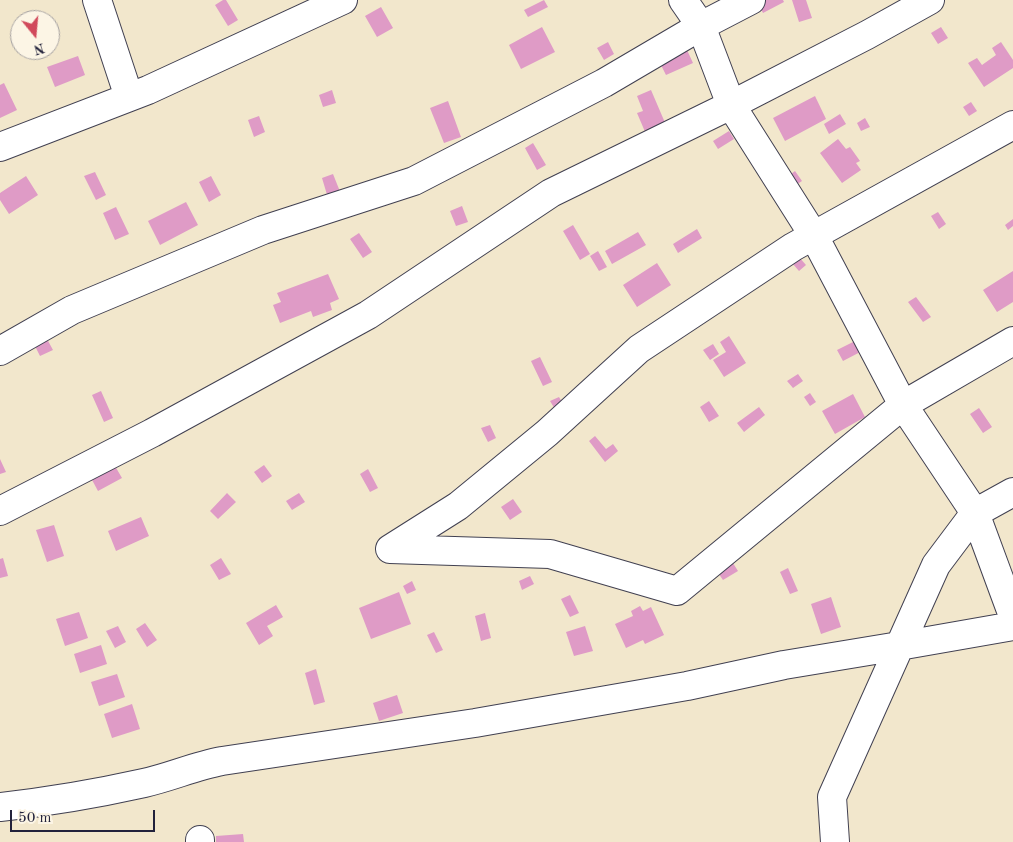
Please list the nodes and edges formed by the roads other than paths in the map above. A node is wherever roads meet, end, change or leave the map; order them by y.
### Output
1 (97, 0) edge
2 (343, 0) edge
3 (683, 0) edge
4 (751, 0) edge
5 (930, 0) edge
6 (701, 26) junction
7 (129, 97) junction
8 (731, 105) junction
9 (1013, 125) edge
10 (0, 147) edge
11 (814, 236) junction
12 (1013, 340) edge
13 (0, 351) edge
14 (902, 405) junction
15 (1013, 492) edge
16 (0, 511) edge
17 (975, 513) junction
18 (1013, 616) edge
19 (1013, 626) edge
20 (899, 646) junction
21 (0, 807) edge
22 (834, 842) edge

1 - 7 street
2 - 7 street
3 - 6 street
4 - 6 street
5 - 8 street
6 - 8 street
6 - 13 street
7 - 10 street
8 - 11 street
8 - 16 street
9 - 11 street
11 - 14 street
11 - 14 street
12 - 14 street
14 - 17 street
15 - 17 street
17 - 18 street
17 - 20 street
19 - 20 street
20 - 21 street
20 - 22 street

